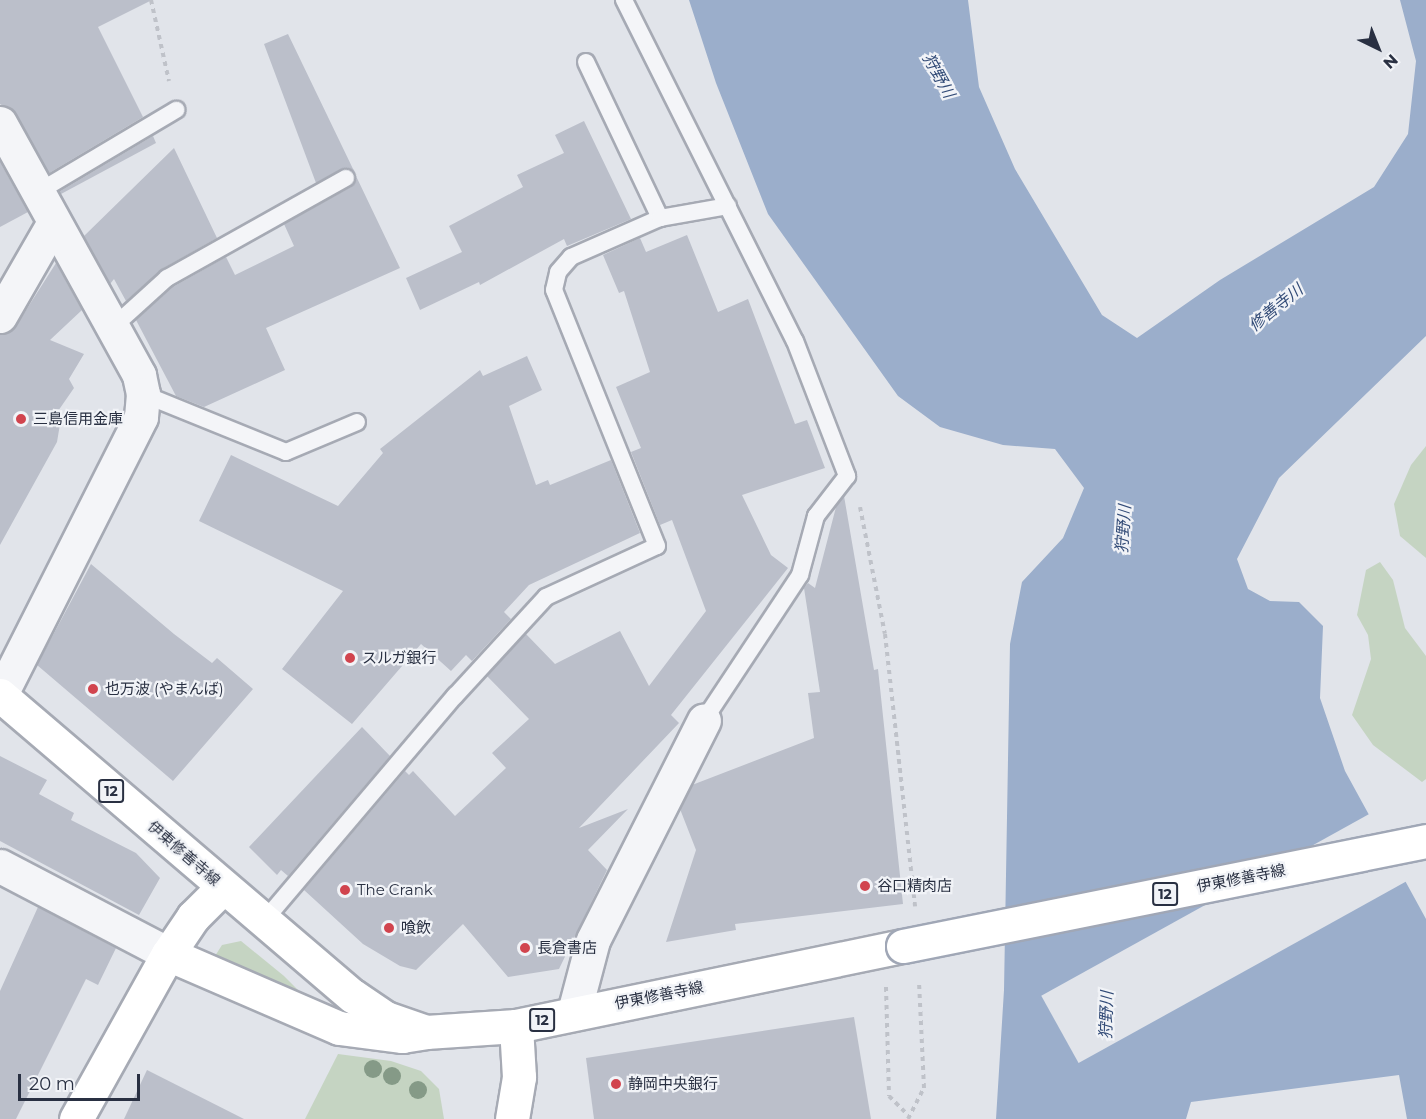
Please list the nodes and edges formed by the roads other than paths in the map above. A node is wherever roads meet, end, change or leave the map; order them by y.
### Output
1 (624, 0) edge
2 (586, 62) dead end
3 (176, 110) road end
4 (0, 123) edge
5 (346, 178) dead end
6 (38, 192) junction
7 (728, 206) junction
8 (660, 218) junction
9 (54, 222) junction
10 (0, 316) edge
11 (113, 327) junction
12 (143, 394) junction
13 (357, 422) dead end
14 (0, 696) edge
15 (704, 720) joint
16 (1426, 841) edge
17 (0, 866) edge
18 (223, 887) junction
19 (263, 922) junction
20 (168, 954) junction
21 (574, 1012) junction
22 (516, 1026) junction
23 (426, 1032) junction
24 (76, 1119) edge
25 (512, 1119) edge

1 - 7 lane
2 - 8 lane
3 - 6 lane
4 - 6 street
5 - 11 lane
6 - 9 street
7 - 8 lane
7 - 15 lane
8 - 19 lane
9 - 10 street
9 - 11 street
11 - 12 street
12 - 13 lane
12 - 14 street
14 - 18 main road, 伊東修善寺線 / 12
15 - 21 street
16 - 21 main road, 伊東修善寺線 / 12, bridge
17 - 20 street
18 - 19 main road, 伊東修善寺線 / 12
18 - 20 main road
19 - 23 main road, 伊東修善寺線 / 12
20 - 23 main road
20 - 24 main road
21 - 22 main road, 伊東修善寺線 / 12
22 - 23 main road, 伊東修善寺線 / 12
22 - 25 main road

